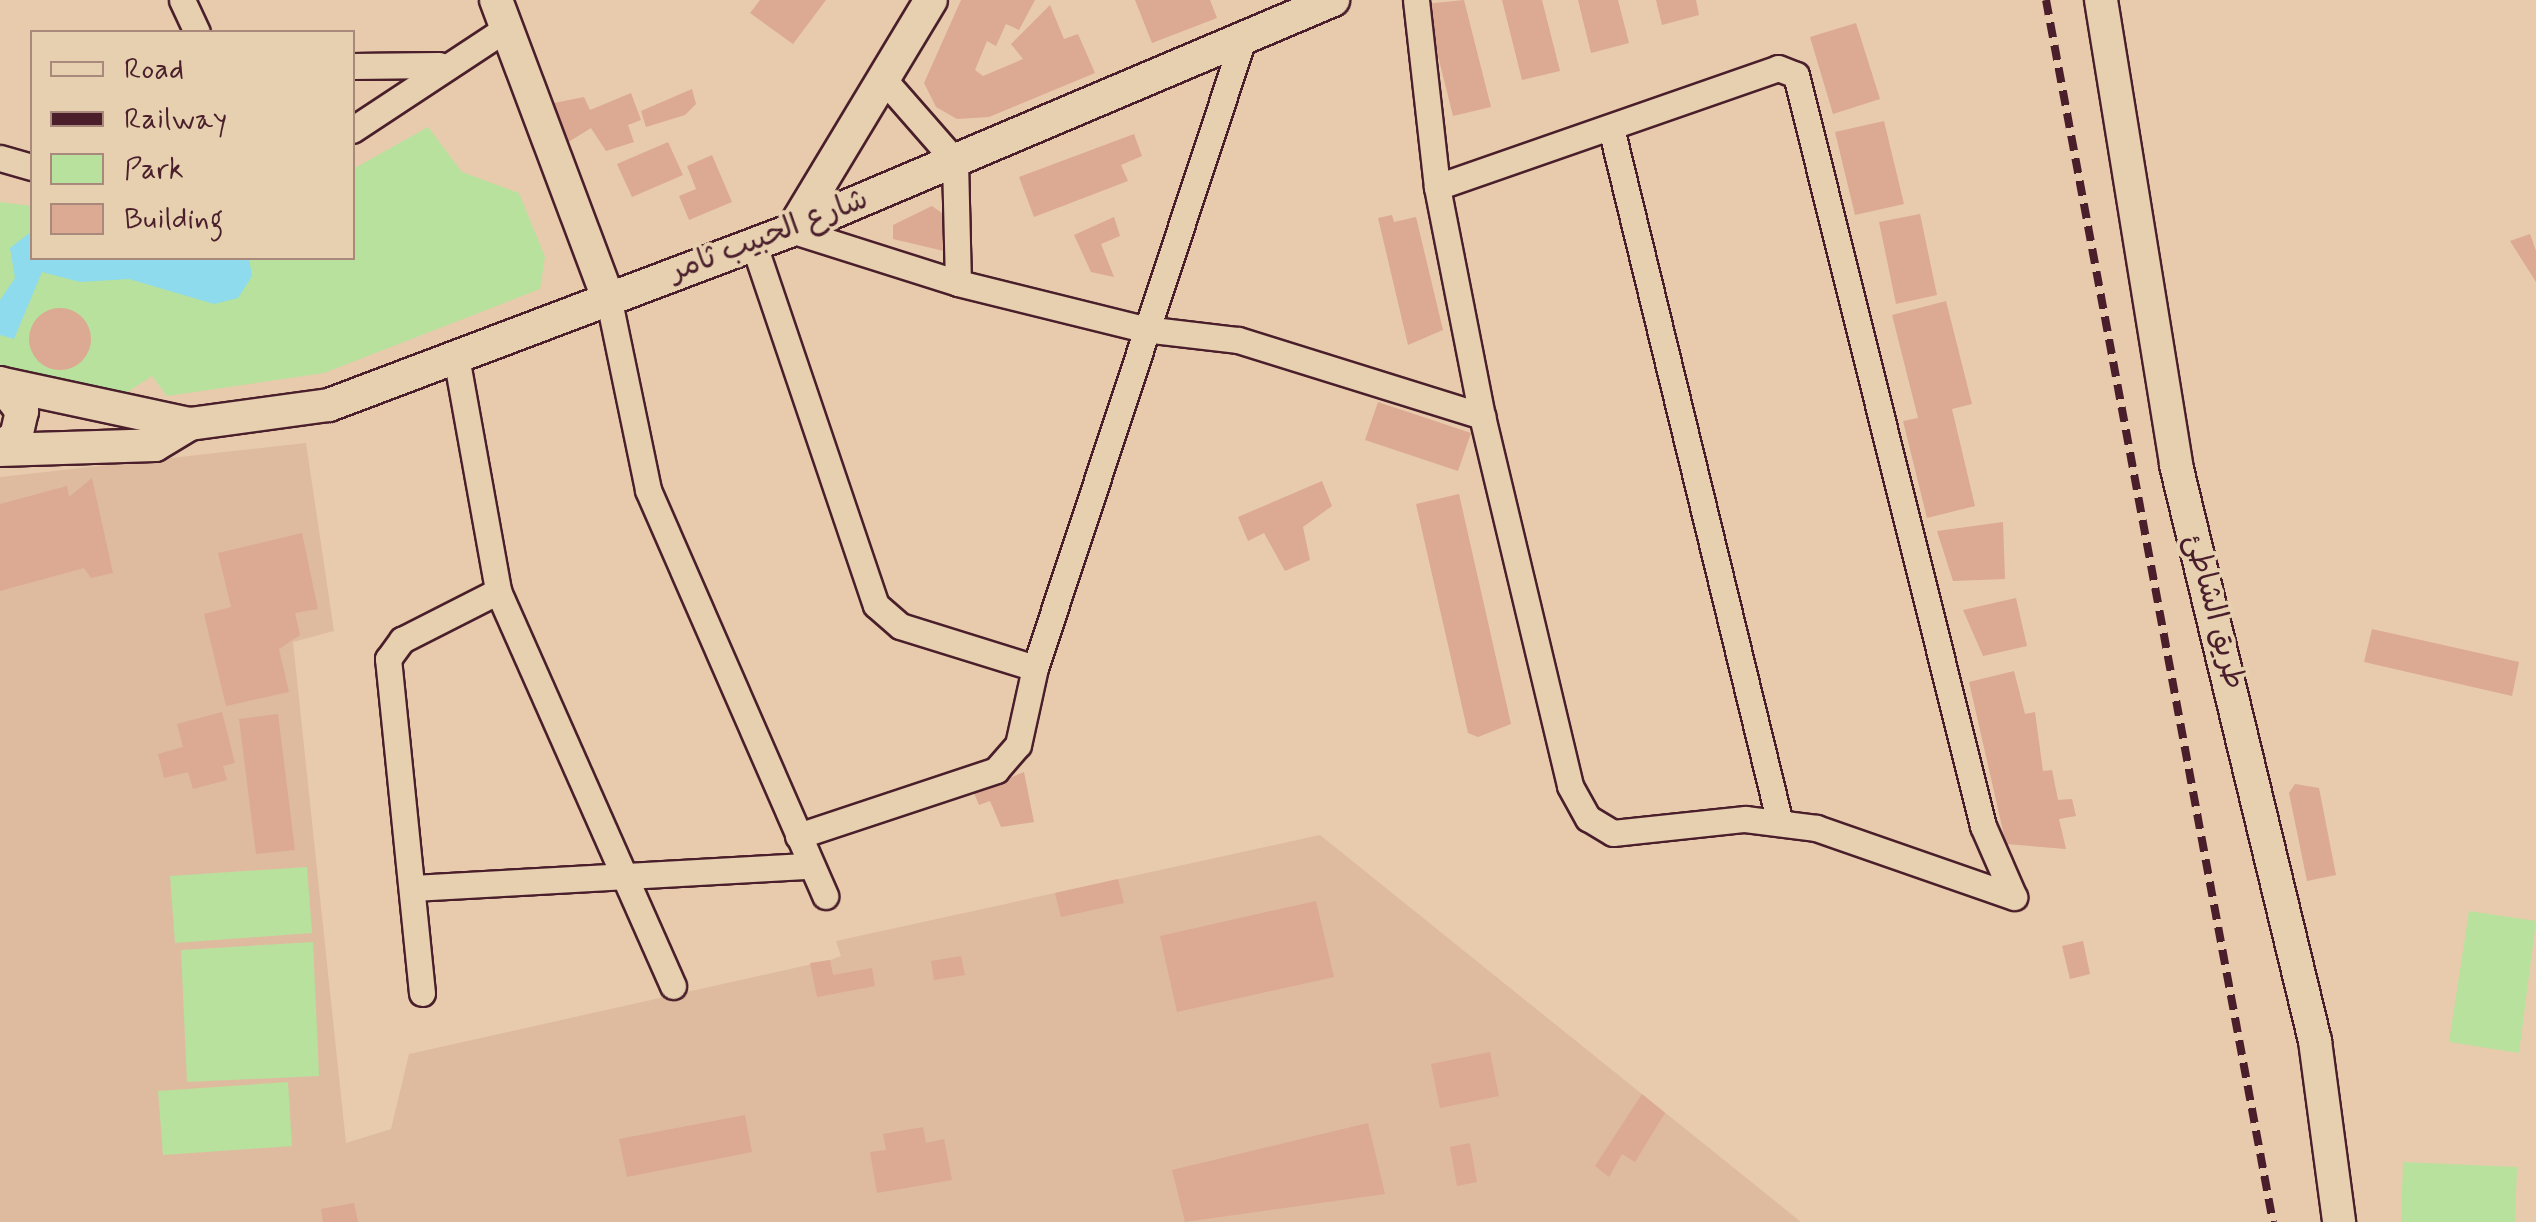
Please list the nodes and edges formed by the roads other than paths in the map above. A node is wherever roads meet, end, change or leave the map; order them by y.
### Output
1 (182, 0) edge
2 (931, 0) edge
3 (1334, 0) edge
4 (1416, 0) edge
5 (2101, 0) edge
6 (501, 15) edge
7 (197, 30) edge
8 (1244, 39) junction
9 (439, 65) junction
10 (355, 66) edge
11 (885, 81) junction
12 (355, 128) edge
13 (1612, 132) junction
14 (0, 158) edge
15 (955, 160) junction
16 (30, 166) edge
17 (1437, 186) junction
18 (790, 230) junction
19 (752, 242) junction
20 (958, 283) junction
21 (608, 300) junction
22 (1144, 329) junction
23 (457, 362) junction
24 (2, 383) edge
25 (1482, 416) junction
26 (190, 424) junction
27 (0, 448) edge
28 (498, 591) junction
29 (1035, 668) junction
30 (1780, 823) junction
31 (798, 836) junction
32 (810, 866) junction
33 (624, 878) junction
34 (412, 888) junction
35 (825, 896) dead end
36 (672, 986) dead end
37 (422, 993) dead end
38 (2339, 1222) edge

1 - 7 street
2 - 11 street
3 - 8 street, شارع الحبيب ثامر
4 - 17 street
5 - 38 street, طريق الشاطئ
6 - 9 street
6 - 21 street
8 - 15 street, شارع الحبيب ثامر
8 - 22 street
9 - 10 street
9 - 12 street
11 - 15 street
11 - 18 street
13 - 17 street
13 - 30 street
13 - 30 street
14 - 16 street
15 - 18 street, شارع الحبيب ثامر
15 - 20 street
17 - 25 street
18 - 19 street, شارع الحبيب ثامر
18 - 20 street
19 - 21 street, شارع الحبيب ثامر
19 - 29 street
20 - 22 street
21 - 23 street, شارع الحبيب ثامر
21 - 31 street
22 - 25 street
22 - 29 street
23 - 26 street, شارع الحبيب ثامر
23 - 28 street
24 - 26 street
24 - 27 street
25 - 30 street
26 - 27 street
28 - 33 street
28 - 34 street
29 - 31 street
31 - 32 street
32 - 33 street
32 - 35 street
33 - 34 street
33 - 36 street
34 - 37 street

